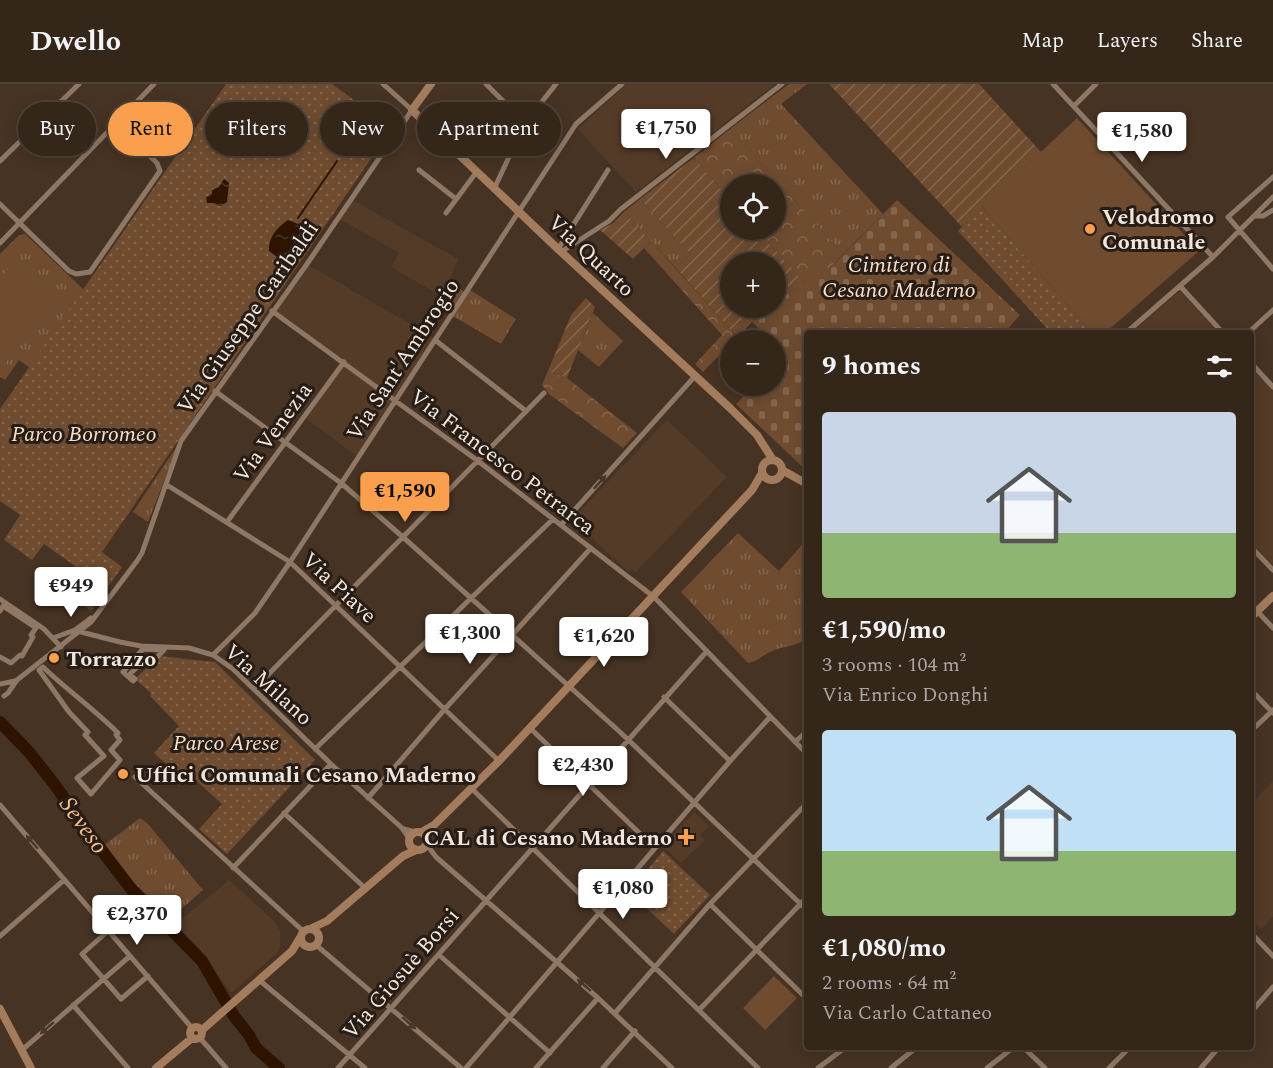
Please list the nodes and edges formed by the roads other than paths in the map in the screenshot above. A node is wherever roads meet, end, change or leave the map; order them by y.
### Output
1 (78, 84) edge
2 (154, 84) edge
3 (383, 84) edge
4 (431, 84) edge
5 (486, 84) edge
6 (556, 84) edge
7 (621, 84) edge
8 (782, 84) edge
9 (1053, 84) edge
10 (1096, 84) edge
11 (136, 102) edge
12 (504, 102) edge
13 (542, 102) edge
14 (1074, 106) junction
15 (412, 110) junction
16 (108, 131) edge
17 (150, 156) edge
18 (510, 156) edge
19 (0, 161) edge
20 (419, 170) dead end
21 (608, 170) dead end
22 (475, 174) dead end
23 (1273, 177) edge
24 (494, 189) junction
25 (1273, 197) edge
26 (456, 199) junction
27 (0, 204) edge
28 (518, 210) junction
29 (1273, 210) edge
30 (446, 213) dead end
31 (1254, 216) junction
32 (19, 223) junction
33 (1239, 232) junction
34 (0, 243) edge
35 (560, 250) junction
36 (1213, 257) junction
37 (1273, 269) edge
38 (1180, 286) junction
39 (1273, 310) edge
40 (272, 311) junction
41 (1129, 330) edge
42 (1220, 330) edge
43 (1251, 330) edge
44 (435, 340) junction
45 (344, 362) junction
46 (1254, 366) edge
47 (696, 375) junction
48 (1273, 387) edge
49 (215, 392) junction
50 (544, 393) dead end
51 (395, 400) junction
52 (526, 411) junction
53 (747, 426) junction
54 (285, 442) junction
55 (773, 460) junction
56 (478, 461) junction
57 (764, 464) junction
58 (782, 470) junction
59 (762, 473) junction
60 (778, 478) junction
61 (768, 480) junction
62 (803, 482) edge
63 (341, 483) junction
64 (167, 485) junction
65 (752, 490) junction
66 (553, 519) junction
67 (227, 522) junction
68 (561, 525) junction
69 (404, 538) junction
70 (591, 548) junction
71 (1254, 551) edge
72 (290, 562) junction
73 (1273, 570) edge
74 (1273, 596) edge
75 (654, 597) junction
76 (472, 598) junction
77 (0, 599) edge
78 (335, 605) junction
79 (0, 611) edge
80 (97, 613) junction
81 (1254, 614) edge
82 (1273, 628) edge
83 (81, 632) junction
84 (513, 636) junction
85 (53, 638) junction
86 (61, 647) junction
87 (707, 651) junction
88 (213, 655) junction
89 (0, 657) edge
90 (400, 667) junction
91 (39, 670) joint
92 (125, 674) joint
93 (16, 681) junction
94 (0, 684) edge
95 (570, 686) junction
96 (254, 689) junction
97 (1254, 693) edge
98 (4, 696) dead end
99 (664, 697) junction
100 (444, 710) junction
101 (1273, 711) edge
102 (770, 717) junction
103 (529, 727) junction
104 (1254, 728) edge
105 (804, 734) edge
106 (627, 739) junction
107 (795, 742) junction
108 (315, 749) junction
109 (804, 751) edge
110 (499, 760) junction
111 (730, 760) junction
112 (331, 764) junction
113 (135, 777) dead end
114 (587, 784) junction
115 (471, 788) junction
116 (368, 798) junction
117 (694, 803) junction
118 (0, 805) edge
119 (804, 806) edge
120 (284, 813) junction
121 (402, 828) junction
122 (423, 836) junction
123 (409, 841) junction
124 (531, 848) junction
125 (655, 848) junction
126 (416, 850) junction
127 (403, 856) junction
128 (754, 858) junction
129 (233, 868) junction
130 (64, 880) junction
131 (365, 888) junction
132 (486, 900) junction
133 (804, 900) edge
134 (710, 904) junction
135 (800, 904) junction
136 (804, 907) edge
137 (598, 912) junction
138 (327, 921) junction
139 (108, 931) junction
140 (305, 932) junction
141 (0, 936) edge
142 (1254, 936) edge
143 (319, 937) junction
144 (312, 946) junction
145 (756, 950) junction
146 (292, 951) junction
147 (439, 955) junction
148 (130, 956) junction
149 (1273, 956) edge
150 (556, 962) junction
151 (655, 967) junction
152 (148, 976) junction
153 (103, 979) junction
154 (259, 980) junction
155 (1273, 987) edge
156 (804, 996) edge
157 (598, 998) junction
158 (74, 1005) junction
159 (392, 1009) junction
160 (699, 1009) junction
161 (1254, 1009) edge
162 (0, 1010) edge
163 (615, 1013) junction
164 (508, 1017) junction
165 (192, 1028) joint
166 (634, 1031) junction
167 (198, 1035) junction
168 (21, 1050) junction
169 (842, 1050) edge
170 (912, 1050) edge
171 (1011, 1050) edge
172 (1026, 1050) edge
173 (1127, 1050) edge
174 (1217, 1050) edge
175 (550, 1053) junction
176 (350, 1055) junction
177 (992, 1067) edge
178 (31, 1068) edge
179 (128, 1068) edge
180 (156, 1068) edge
181 (226, 1068) edge
182 (338, 1068) edge
183 (365, 1068) edge
184 (461, 1068) edge
185 (466, 1068) edge
186 (536, 1068) edge
187 (603, 1068) edge
188 (672, 1068) edge
189 (758, 1068) edge
190 (818, 1068) edge
191 (891, 1068) edge
192 (1045, 1068) edge
193 (1109, 1068) edge
194 (1201, 1068) edge

1 - 19 street
2 - 11 street
3 - 15 street
4 - 15 street, Via Giuseppe Garibaldi
5 - 12 street
6 - 13 street
7 - 28 street, Via Sant'Ambrogio
8 - 35 street
9 - 14 street
10 - 14 street
14 - 36 street
15 - 24 street, Via Quarto
15 - 40 street, Via Giuseppe Garibaldi
16 - 32 street
17 - 32 street
18 - 24 street
20 - 26 street
21 - 35 street
22 - 26 street
23 - 33 street
24 - 28 street, Via Quarto
25 - 31 street
26 - 30 street
27 - 32 street
28 - 35 street, Via Quarto
28 - 44 street, Via Sant'Ambrogio
29 - 31 street
31 - 33 street
32 - 34 street
33 - 36 street
33 - 37 street
35 - 47 street, Via Quarto
36 - 38 street
38 - 41 street
38 - 42 street
39 - 43 street
40 - 45 street, Via Francesco Petrarca
40 - 49 street, Via Giuseppe Garibaldi
44 - 51 street, Via Sant'Ambrogio
44 - 52 street
45 - 51 street, Via Francesco Petrarca
45 - 54 street, Via Venezia
46 - 48 street
47 - 53 street, Via Quarto
68 -> 47 street
49 - 54 street
49 - 64 street, Via Giuseppe Garibaldi
50 - 52 street
51 - 56 street, Via Francesco Petrarca
51 - 63 street, Via Sant'Ambrogio
52 - 56 street
53 - 55 street, Via Quarto
53 - 57 street, Via Quarto
54 - 63 street
54 - 67 street, Via Venezia
55 - 57 street
55 - 58 street
56 - 66 street, Via Francesco Petrarca
56 - 69 street
57 - 59 street
58 - 60 street
58 - 62 street
59 - 61 street
59 - 65 street
60 - 61 street
60 - 62 street
61 - 65 street
63 - 69 street
63 - 72 street, Via Sant'Ambrogio
64 - 67 street, Via Piave
64 - 80 street, Via Giuseppe Garibaldi
65 - 75 street
66 - 68 street, Via Francesco Petrarca
66 - 76 street
67 - 72 street, Via Piave
68 - 70 street, Via Francesco Petrarca
69 - 76 street
69 - 78 street
70 - 75 street, Via Francesco Petrarca
70 - 84 street
71 - 73 street
72 - 78 street, Via Piave
72 - 88 street, Via Sant'Ambrogio
74 - 81 street
75 - 87 street, Via Francesco Petrarca
75 - 95 street
76 - 84 street
76 - 90 street
77 - 85 street
78 - 90 street, Via Piave
78 - 96 street
79 - 89 street
80 - 83 street, Via Giuseppe Garibaldi
80 - 85 street, Via Giuseppe Garibaldi
81 - 82 street
83 - 86 street, Via Giuseppe Garibaldi
83 - 88 street, Via Milano
84 - 95 street
84 - 100 street
85 - 86 street
86 - 93 street, Via Giuseppe Garibaldi
87 - 99 street, Via Giosuè Borsi
87 - 102 street, Via Francesco Petrarca
88 - 96 street, Via Milano
90 - 100 street, Via Piave
90 - 108 street
91 - 91 street
92 - 92 street
93 - 94 street
93 - 98 street
95 - 103 street
95 - 106 street
96 - 108 street, Via Milano
97 - 101 street
99 - 106 street, Via Giosuè Borsi
99 - 111 street
100 - 110 street, Via Piave
100 - 116 street
101 - 104 street
102 - 107 street, Via Francesco Petrarca
102 - 111 street
103 - 110 street
103 - 114 street
105 - 107 street
106 - 114 street, Via Giosuè Borsi
106 - 117 street
107 - 109 street, Via Francesco Petrarca
108 - 112 street, Via Milano
110 - 115 street
111 - 117 street
112 - 116 street, Via Milano
112 - 120 street
113 - 129 street
114 - 124 street, Via Giosuè Borsi
114 - 125 street
115 - 122 street
115 - 124 street
116 - 121 street, Via Milano
117 - 125 street
117 - 128 street
130 -> 118 street
119 - 128 street
120 - 129 street
120 - 131 street
121 - 122 street, Via Milano
121 - 123 street, Via Milano
122 - 123 street
122 - 126 street
122 - 132 street
123 - 126 street
123 - 127 street
124 - 132 street, Via Giosuè Borsi
124 - 137 street
125 - 137 street
126 - 127 street
127 - 131 street
128 - 134 street
128 - 135 street
129 - 140 street
130 - 139 street
130 - 141 street
131 - 138 street
132 - 147 street, Via Giosuè Borsi
132 - 150 street
133 - 135 street
134 - 145 street
134 - 151 street
135 - 136 street
135 - 145 street
137 - 150 street
137 - 151 street
138 - 140 street
138 - 143 street
139 - 148 street
139 - 153 street
140 - 143 street
140 - 144 street
140 - 146 street
142 - 149 street
143 - 144 street
144 - 146 street
144 - 159 street
145 - 156 street
145 - 160 street
146 - 154 street
147 - 159 street, Via Giosuè Borsi
147 - 164 street
148 - 152 street
148 - 153 street
157 -> 150 street
150 - 164 street
151 - 160 street
151 - 163 street
152 - 153 street
152 - 165 street
153 - 158 street
154 - 167 street
154 - 176 street
155 - 161 street
157 - 163 street
157 - 175 street
158 -> 168 street
158 - 179 street
159 - 176 street, Via Giosuè Borsi
159 -> 184 street
160 - 189 street
162 - 168 street
163 - 166 street
164 - 175 street
164 - 185 street
165 - 167 street
166 - 187 street
166 - 188 street
167 - 180 street
167 - 181 street
168 - 178 street
169 - 190 street
170 - 191 street
171 - 177 street
172 - 192 street
173 - 193 street
174 - 194 street
175 - 186 street
176 - 182 street, Via Giosuè Borsi
176 - 183 street

